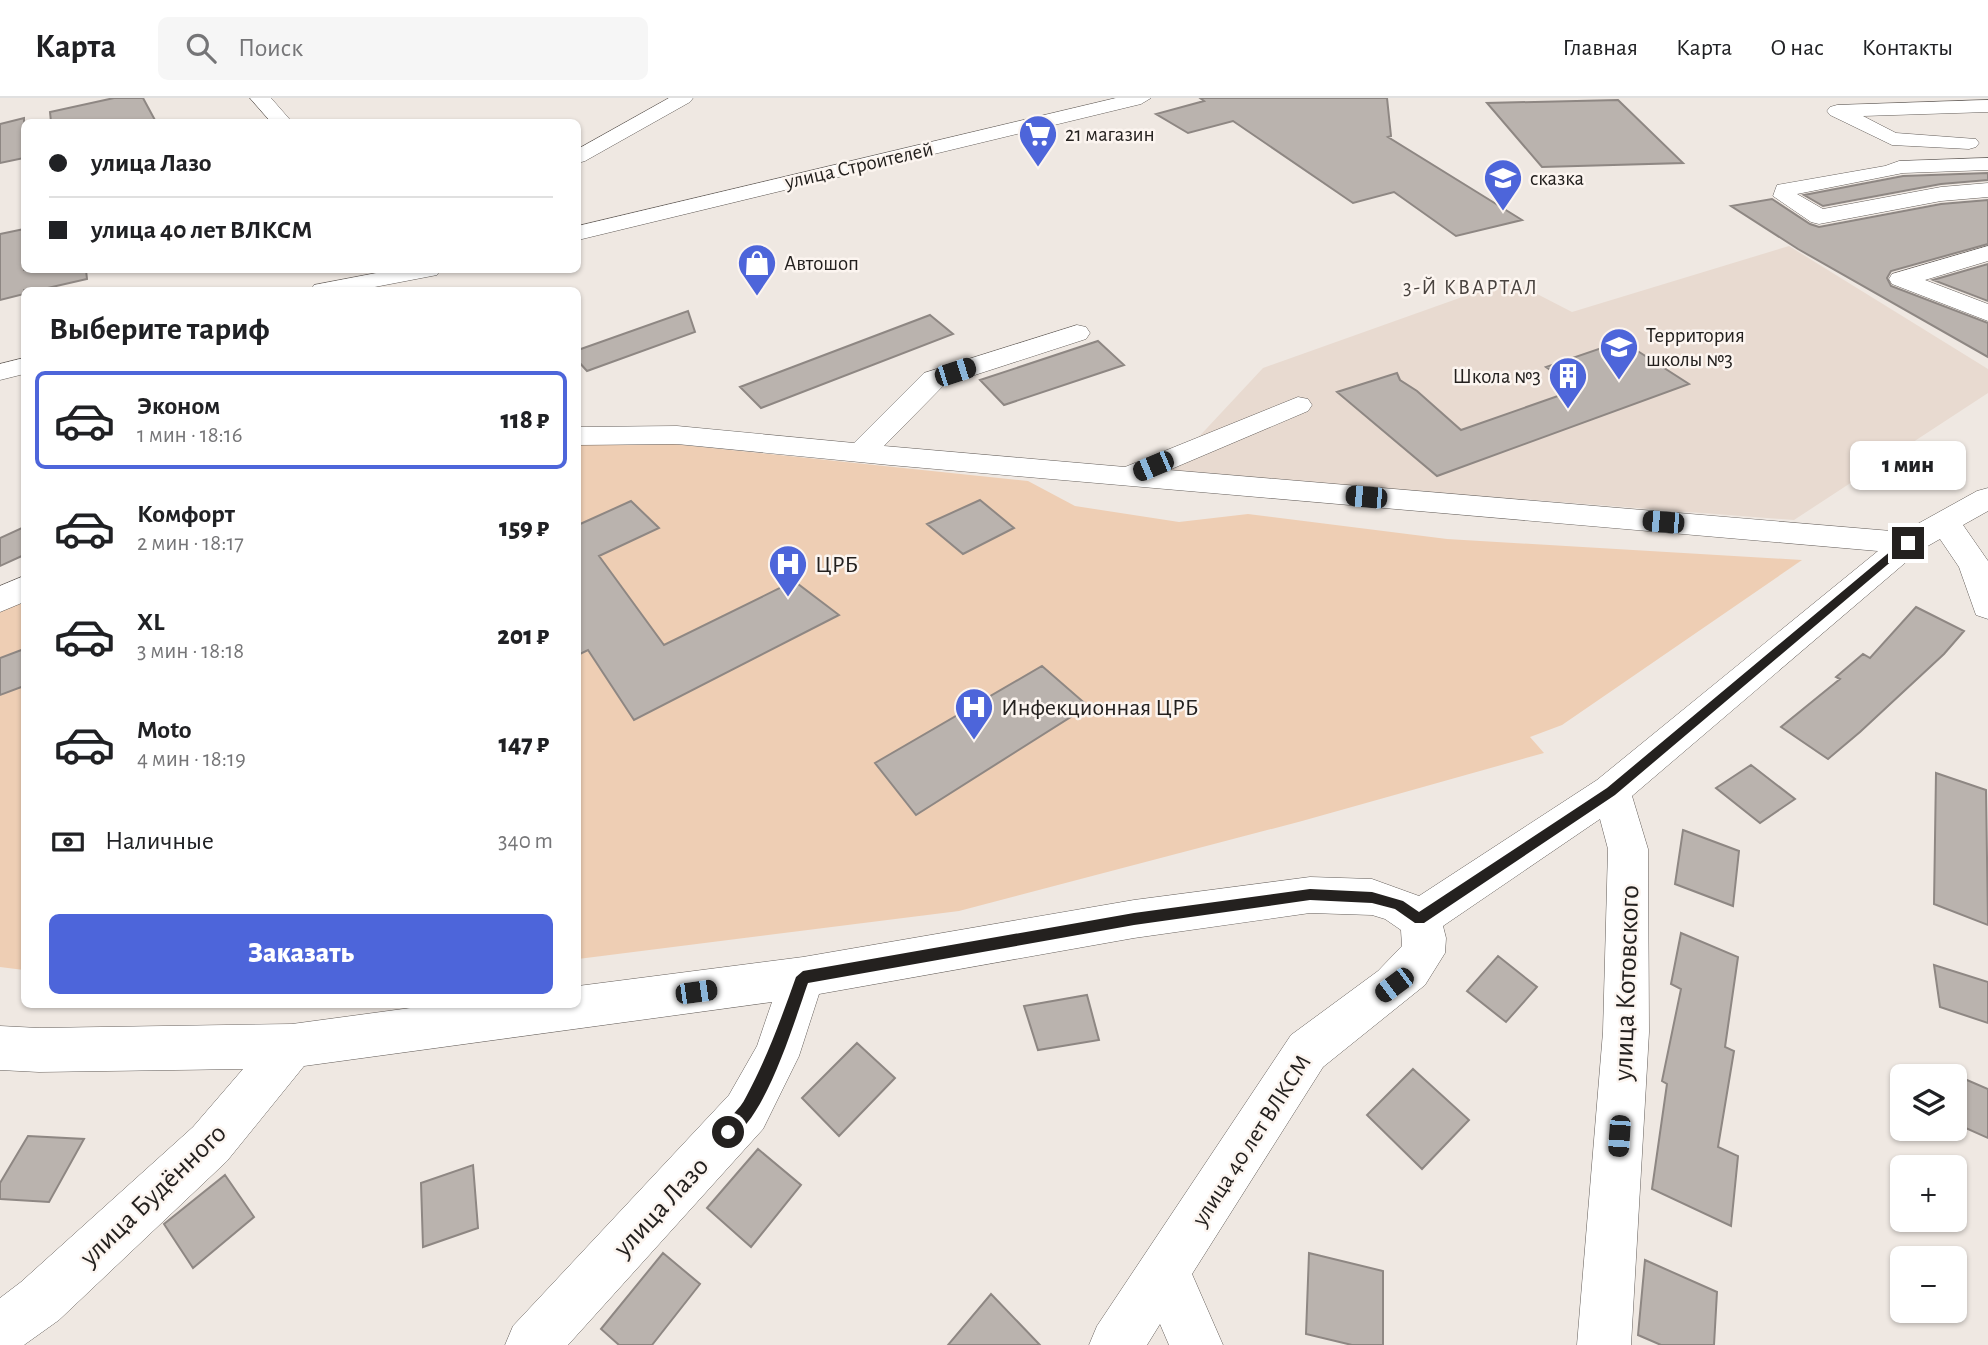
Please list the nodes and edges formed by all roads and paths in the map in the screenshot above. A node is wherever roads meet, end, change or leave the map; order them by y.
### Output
1 (260, 98) edge
2 (683, 98) edge
3 (1141, 98) edge
4 (1988, 106) edge
5 (279, 119) edge
6 (581, 133) edge
7 (622, 133) junction
8 (1988, 144) edge
9 (581, 155) edge
10 (1988, 164) edge
11 (1988, 190) edge
12 (581, 232) edge
13 (1988, 253) edge
14 (360, 273) edge
15 (413, 273) edge
16 (333, 287) edge
17 (342, 287) edge
18 (1988, 313) edge
19 (1076, 333) dead end
20 (21, 367) edge
21 (0, 372) edge
22 (1298, 405) dead end
23 (581, 436) edge
24 (861, 453) junction
25 (1128, 477) junction
26 (1988, 498) edge
27 (1945, 522) junction
28 (1908, 543) junction
29 (21, 590) edge
30 (0, 600) edge
31 (1988, 607) edge
32 (1611, 791) junction
33 (1419, 919) junction
34 (803, 977) junction
35 (581, 1007) edge
36 (573, 1008) edge
37 (292, 1046) junction
38 (0, 1048) edge
39 (1165, 1272) junction
40 (0, 1330) edge
41 (532, 1345) edge
42 (1116, 1345) edge
43 (1196, 1345) edge
44 (1604, 1345) edge

1 - 5 street
2 - 7 street
3 - 12 street, улица Строителей
4 - 8 street
6 - 7 street
7 - 9 street
10 - 11 street
13 - 18 street
14 - 16 street
15 - 17 street
19 - 24 street
20 - 21 street
22 - 25 street
23 - 24 street
24 - 25 street
25 - 28 street
26 - 27 street
27 - 28 street
27 - 31 street
28 - 32 street
29 - 30 street
32 - 33 street
32 - 44 street, улица Котовского
33 - 34 street
33 - 39 street, улица 40 лет ВЛКСМ
34 - 35 street
34 - 41 street, улица Лазо
36 - 37 street
37 - 38 street
37 - 40 street, улица Будённого
39 - 42 street, улица 40 лет ВЛКСМ
39 - 43 street

